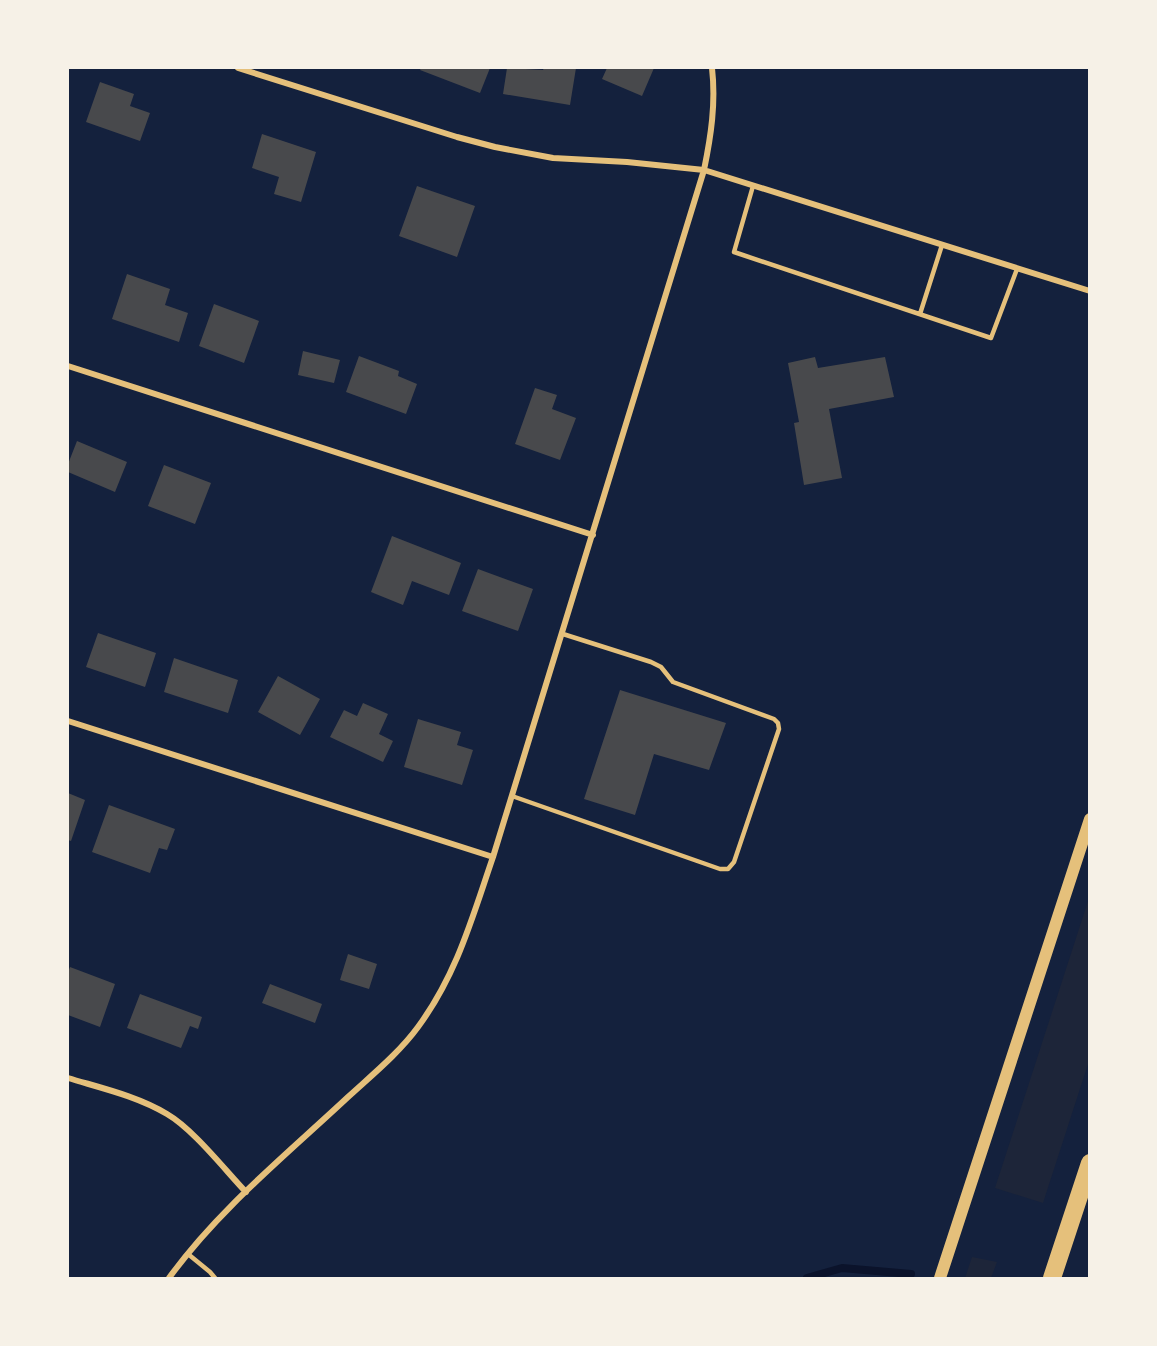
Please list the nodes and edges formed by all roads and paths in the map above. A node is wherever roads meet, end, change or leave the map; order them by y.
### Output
1 (238, 68) edge
2 (712, 68) edge
3 (704, 170) junction
4 (753, 186) junction
5 (942, 245) junction
6 (1017, 269) junction
7 (1089, 291) edge
8 (920, 314) junction
9 (68, 366) edge
10 (593, 535) junction
11 (562, 634) junction
12 (68, 721) edge
13 (512, 796) junction
14 (1089, 819) edge
15 (493, 857) junction
16 (68, 1078) edge
17 (1089, 1163) edge
18 (246, 1192) junction
19 (188, 1254) junction
20 (169, 1278) edge
21 (215, 1278) edge
22 (940, 1278) edge
23 (1052, 1278) edge

1 - 3 street
2 - 3 street
3 - 4 street
3 - 10 street
4 - 5 street
4 - 8 lane
5 - 6 street
5 - 8 lane
6 - 7 street
6 - 8 lane
9 - 10 street
10 - 11 street
11 - 13 street
11 - 13 lane
12 - 15 street
13 - 15 street
14 - 22 main road
15 - 18 street
16 - 18 street
17 - 23 highway
18 - 19 street
19 - 20 street
19 - 21 lane

